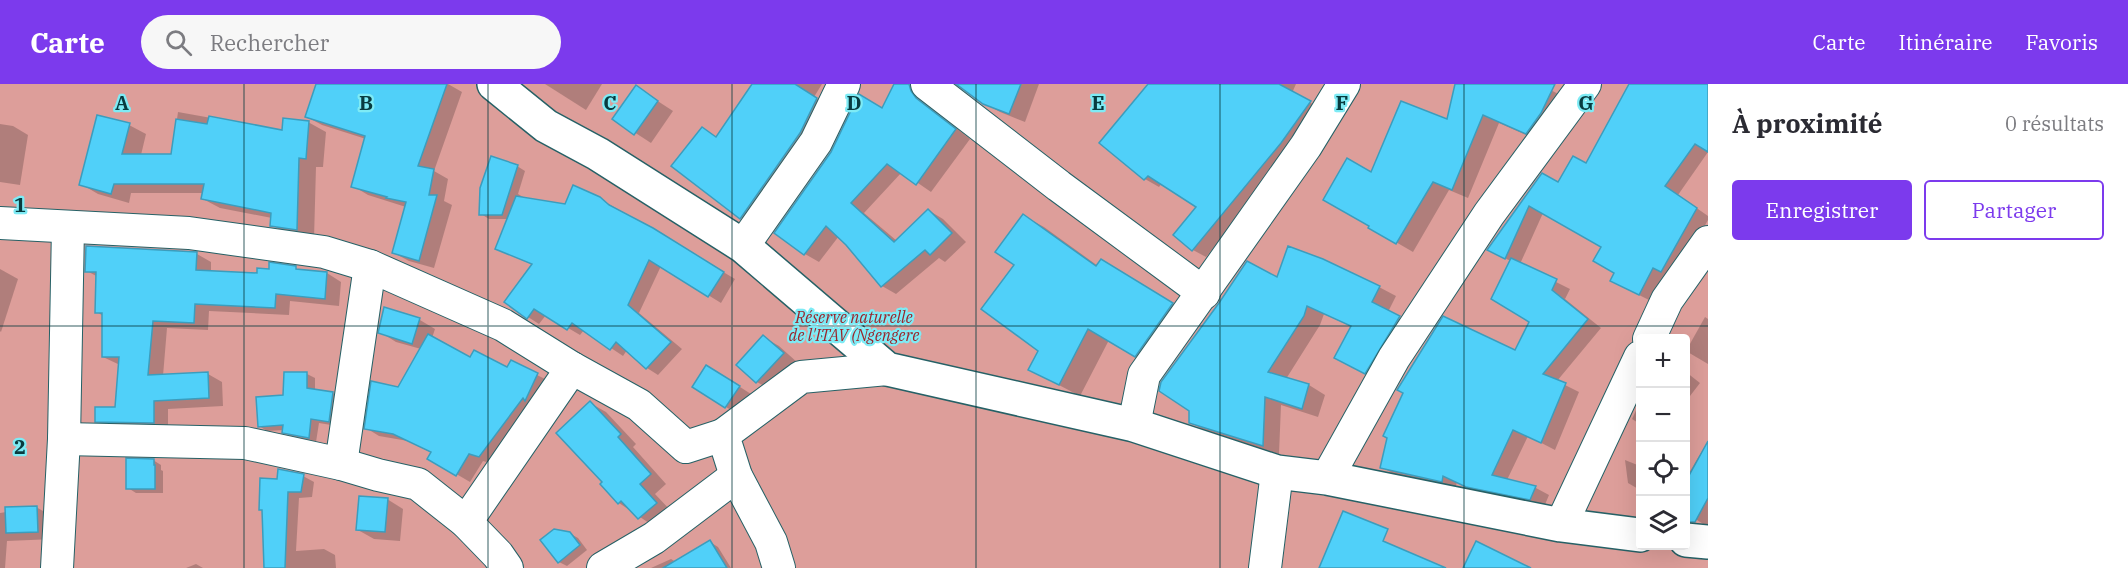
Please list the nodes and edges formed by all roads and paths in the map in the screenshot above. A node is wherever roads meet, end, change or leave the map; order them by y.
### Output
1 (494, 84) edge
2 (844, 84) edge
3 (927, 84) edge
4 (1344, 84) edge
5 (1585, 84) edge
6 (0, 223) edge
7 (68, 227) junction
8 (1708, 242) edge
9 (742, 246) junction
10 (370, 266) junction
11 (1203, 293) junction
12 (1651, 334) edge
13 (572, 368) junction
14 (1636, 368) edge
15 (888, 369) junction
16 (1134, 425) junction
17 (723, 435) junction
18 (63, 439) junction
19 (341, 464) junction
20 (1277, 472) junction
21 (736, 476) junction
22 (1327, 478) junction
23 (466, 522) junction
24 (1561, 525) junction
25 (1636, 534) edge
26 (1690, 540) edge
27 (1708, 542) edge
28 (57, 568) edge
29 (507, 568) edge
30 (603, 568) edge
31 (779, 568) edge
32 (1264, 568) edge

1 - 9 street
2 - 9 street
3 - 11 street
4 - 11 street
5 - 22 street
6 - 7 street
7 - 10 street
7 - 18 street
8 - 12 street
9 - 15 street
10 - 13 street
10 - 19 street
11 - 16 street
13 - 17 street
13 - 23 street
14 - 24 street
15 - 16 street
15 - 17 street
16 - 20 street
17 - 21 street
18 - 19 street
18 - 28 street
19 - 23 street
20 - 22 street
20 - 32 street
21 - 30 street
21 - 31 street
22 - 24 street
23 - 29 street
24 - 25 street
26 - 27 street

